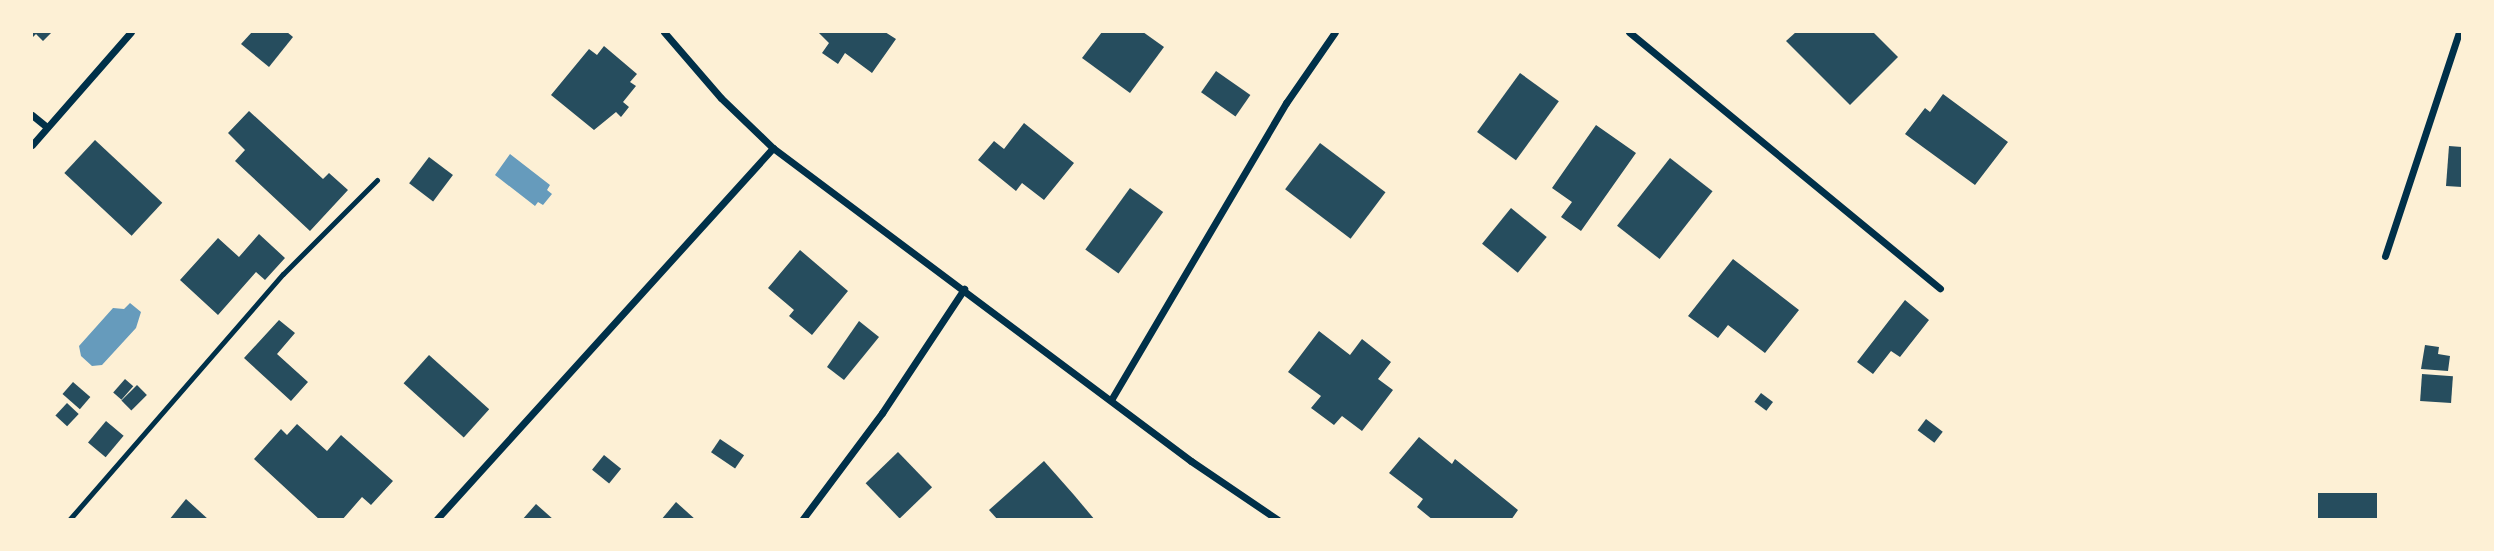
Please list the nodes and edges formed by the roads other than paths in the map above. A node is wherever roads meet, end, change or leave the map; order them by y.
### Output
1 (131, 32) edge
2 (664, 32) edge
3 (1335, 32) edge
4 (1629, 32) edge
5 (2459, 32) edge
6 (32, 115) edge
7 (47, 127) junction
8 (32, 145) edge
9 (773, 148) junction
10 (377, 180) dead end
11 (2385, 256) dead end
12 (1940, 288) dead end
13 (964, 289) junction
14 (1111, 400) junction
15 (69, 520) edge
16 (436, 520) edge
17 (802, 520) edge
18 (1278, 520) edge

1 - 7 street
2 - 9 street
3 - 14 street
4 - 12 street
5 - 11 street
6 - 7 street
7 - 8 street
9 - 13 street
9 - 16 street
10 - 15 lane
13 - 14 street
13 - 17 street
14 - 18 street

